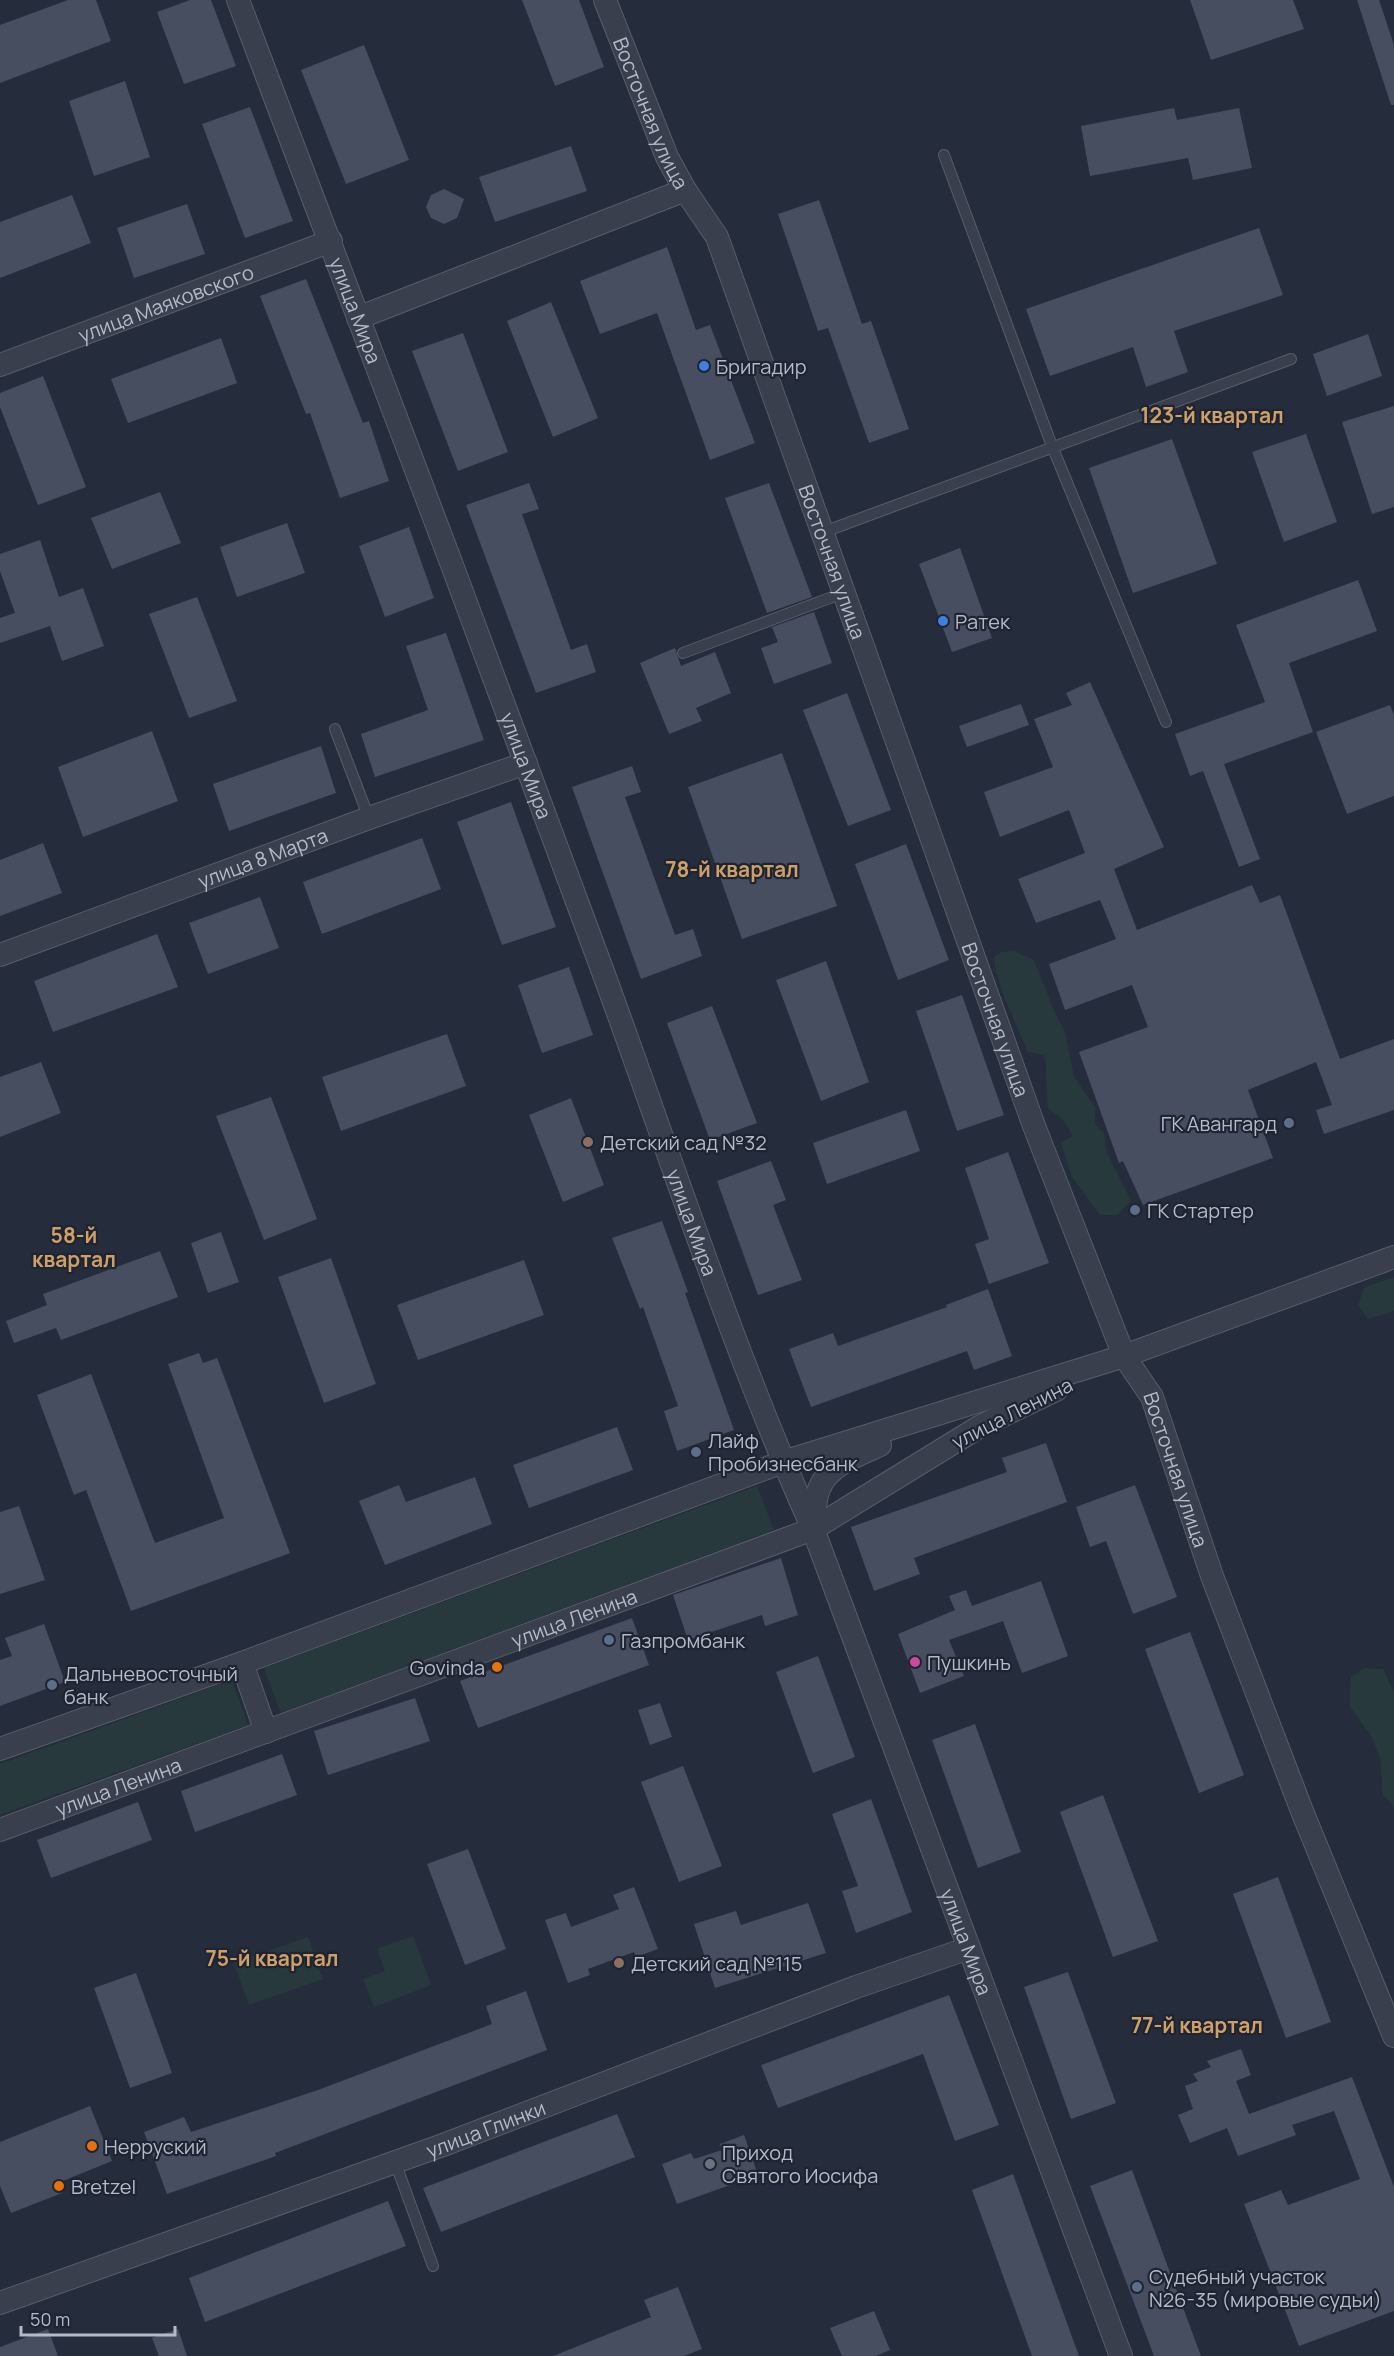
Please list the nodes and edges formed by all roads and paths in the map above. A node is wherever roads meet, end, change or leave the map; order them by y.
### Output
1 (238, 0) edge
2 (605, 0) edge
3 (944, 155) dead end
4 (685, 190) junction
5 (331, 242) junction
6 (358, 318) junction
7 (1291, 359) dead end
8 (0, 365) edge
9 (1052, 446) junction
10 (821, 533) junction
11 (843, 593) junction
12 (684, 653) dead end
13 (1166, 722) dead end
14 (335, 729) dead end
15 (526, 763) junction
16 (369, 818) junction
17 (0, 955) edge
18 (1394, 1257) edge
19 (1124, 1356) junction
20 (952, 1411) junction
21 (783, 1462) junction
22 (813, 1529) junction
23 (242, 1663) junction
24 (266, 1732) junction
25 (0, 1749) edge
26 (0, 1830) edge
27 (969, 1948) junction
28 (1394, 2036) edge
29 (395, 2162) junction
30 (433, 2266) dead end
31 (0, 2303) edge
32 (1121, 2356) edge

1 - 5 street, улица Мира
2 - 4 street, Восточная улица
3 - 9 lane
4 - 6 street
4 - 10 street, Восточная улица
5 - 6 street, улица Мира
5 - 8 street, улица Маяковского
6 - 15 street, улица Мира
7 - 9 lane
9 - 10 lane
9 - 13 lane
10 - 11 street, Восточная улица
11 - 12 lane
11 - 19 street, Восточная улица
14 - 16 lane
15 - 16 street, улица 8 Марта
15 - 21 street, улица Мира
16 - 17 street, улица 8 Марта
18 - 19 street, улица Ленина
19 - 20 street, улица Ленина
19 - 22 street, улица Ленина
19 - 28 street, Восточная улица
20 - 21 street, улица Ленина
20 - 22 street, улица Мира
21 - 22 street, улица Мира
21 - 23 street, улица Ленина
22 - 24 street, улица Ленина
22 - 27 street, улица Мира
23 - 24 street
23 - 25 street, улица Ленина
24 - 26 street, улица Ленина
27 - 29 street, улица Глинки
27 - 32 street, улица Мира
29 - 30 lane
29 - 31 street, улица Глинки

